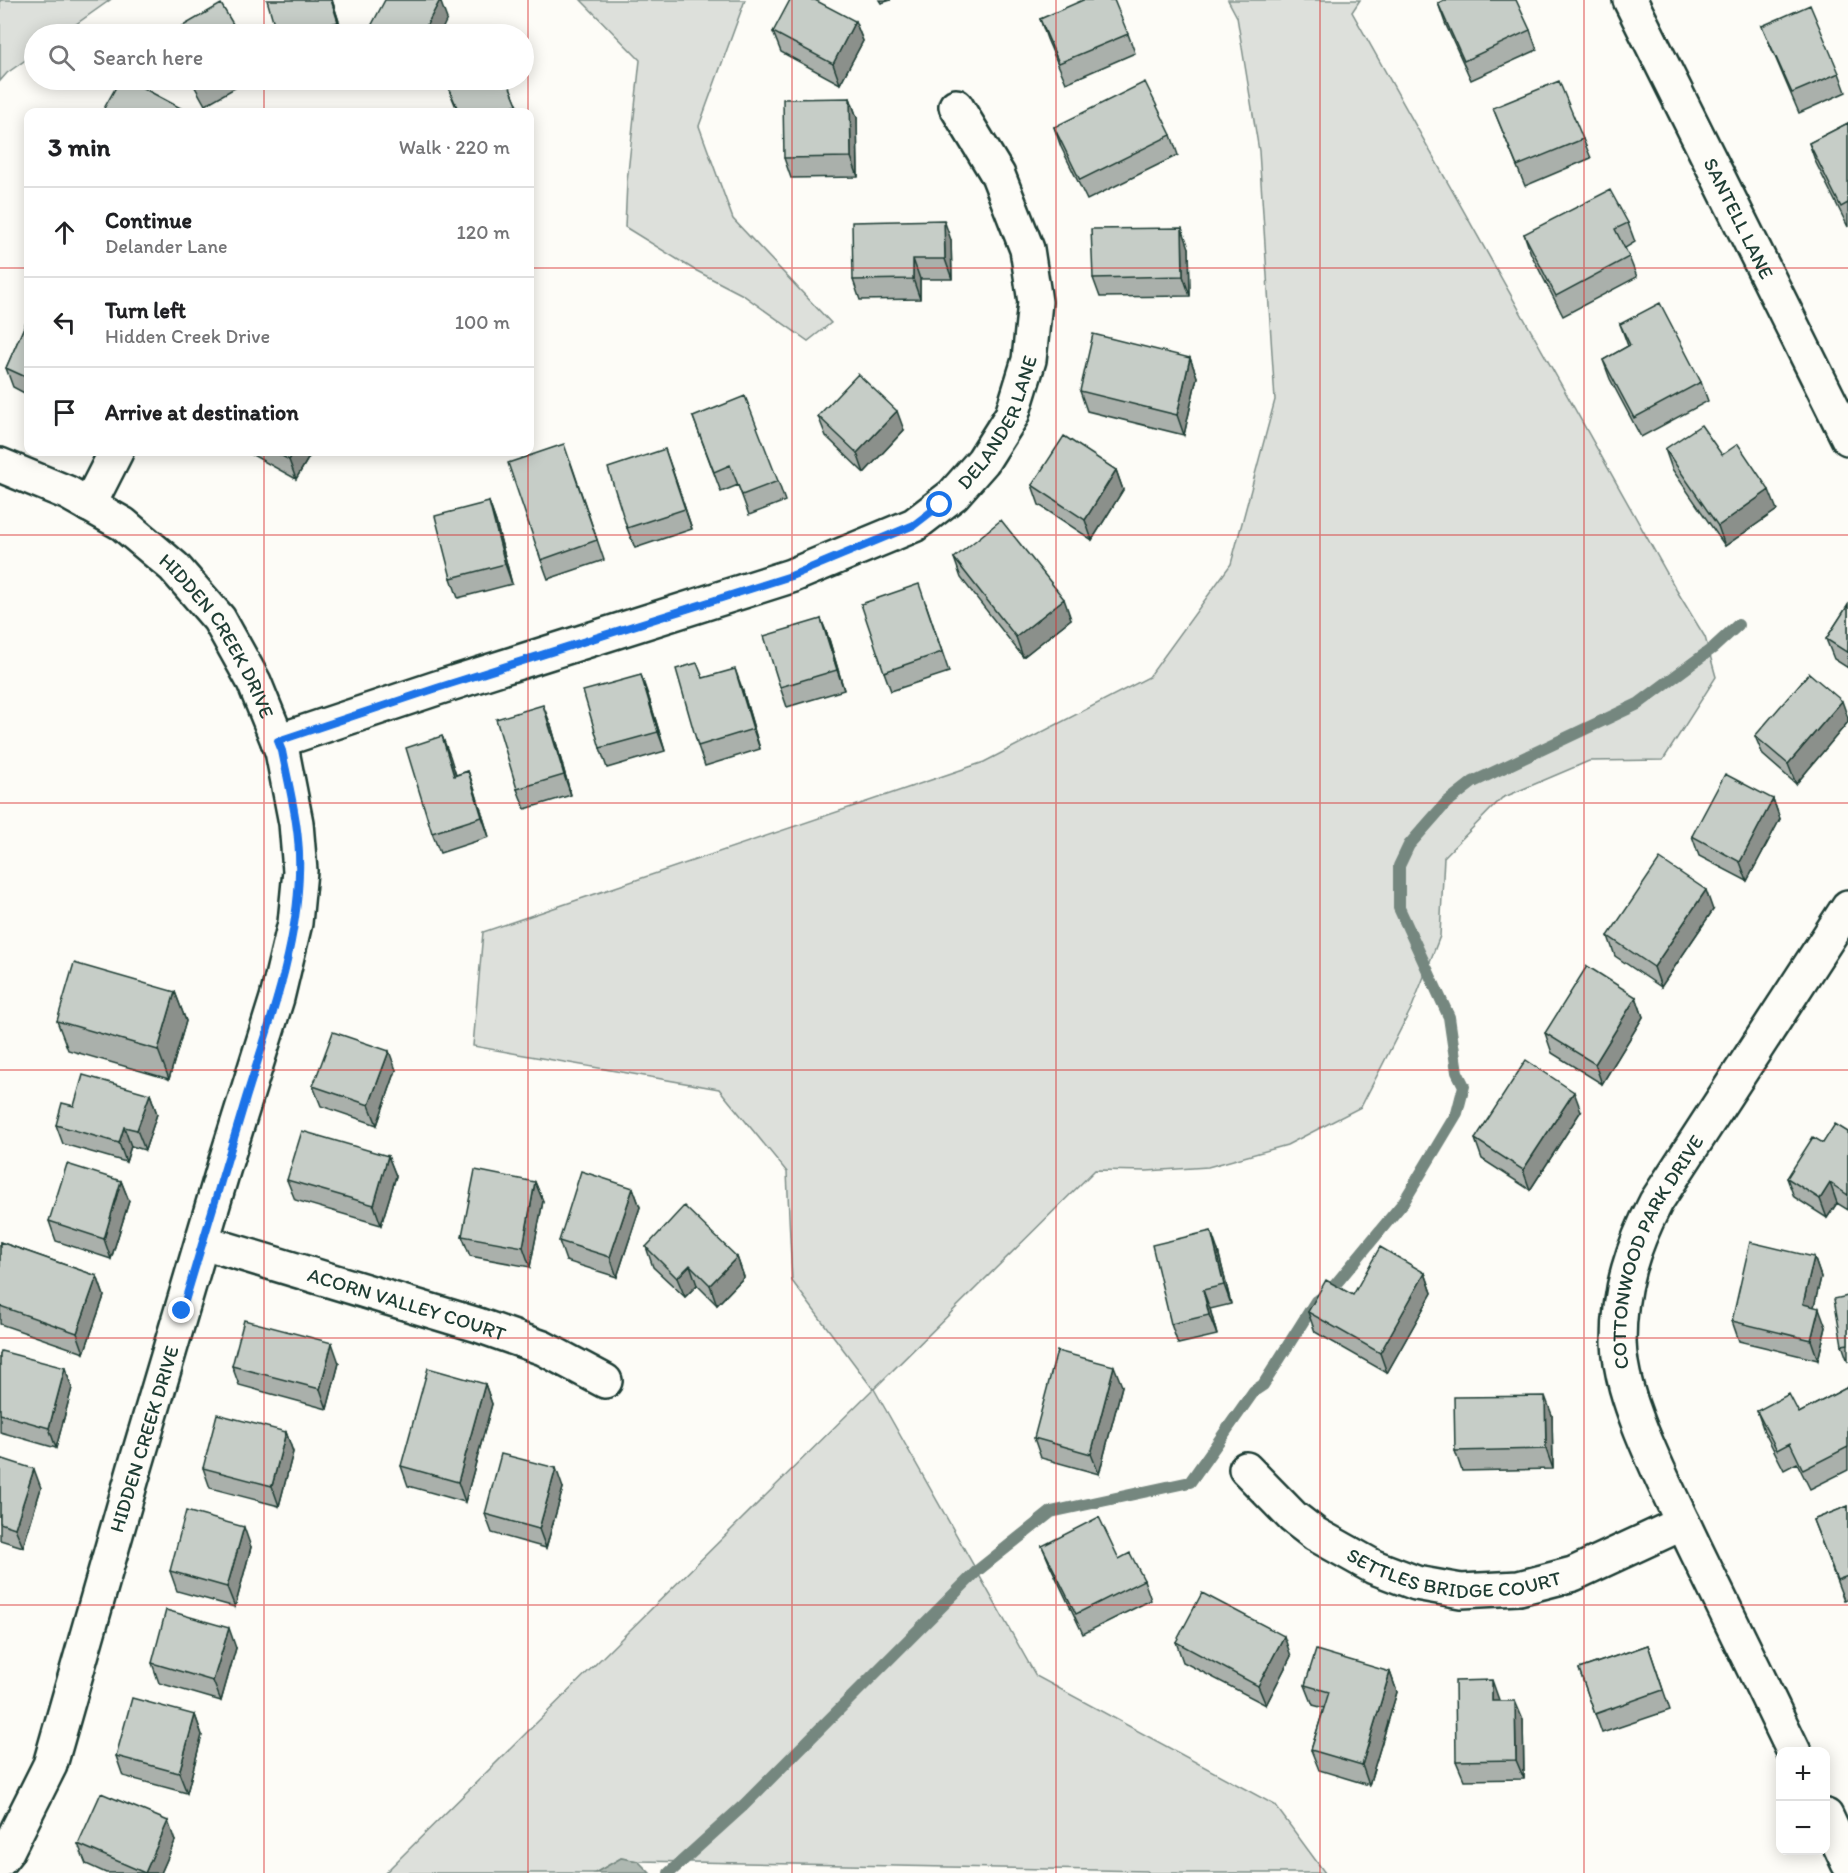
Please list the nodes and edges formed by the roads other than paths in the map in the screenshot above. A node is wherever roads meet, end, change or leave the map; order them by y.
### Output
1 (1630, 0) edge
2 (956, 106) dead end
3 (1848, 438) edge
4 (114, 456) edge
5 (0, 465) edge
6 (89, 505) junction
7 (278, 741) junction
8 (1848, 907) edge
9 (203, 1242) junction
10 (605, 1381) dead end
11 (1246, 1469) dead end
12 (1683, 1523) junction
13 (1792, 1747) edge
14 (1830, 1825) edge
15 (0, 1860) edge
16 (1848, 1863) edge

1 - 3 street, SANTELL LANE
2 - 7 street, DELANDER LANE
4 - 6 street
5 - 6 street, HIDDEN CREEK DRIVE
6 - 7 street, HIDDEN CREEK DRIVE
7 - 9 street, HIDDEN CREEK DRIVE
8 - 12 street, COTTONWOOD PARK DRIVE
9 - 10 street, ACORN VALLEY COURT
9 - 15 street, HIDDEN CREEK DRIVE
11 - 12 street, SETTLES BRIDGE COURT
12 - 13 street, COTTONWOOD PARK DRIVE
14 - 16 street

